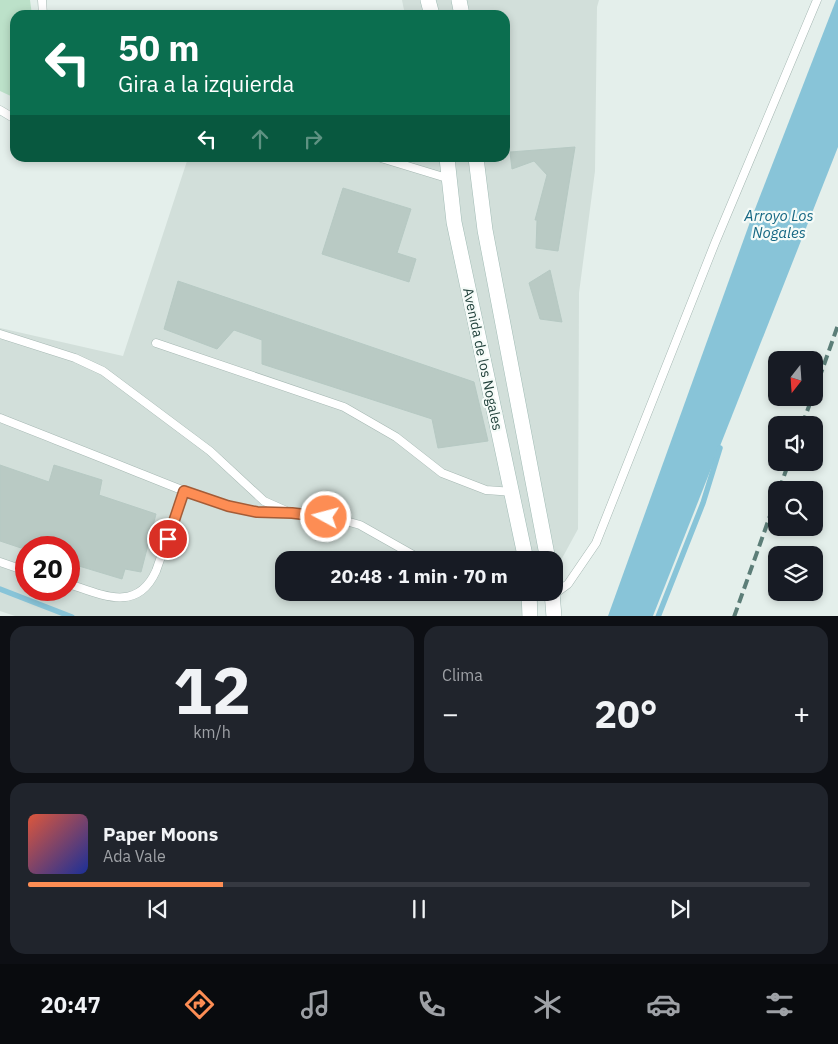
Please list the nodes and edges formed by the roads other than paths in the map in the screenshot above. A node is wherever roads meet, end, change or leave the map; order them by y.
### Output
1 (817, 0) edge
2 (395, 162) edge
3 (448, 162) edge
4 (476, 162) edge
5 (450, 178) junction
6 (0, 334) edge
7 (156, 343) dead end
8 (0, 418) edge
9 (184, 491) junction
10 (512, 492) junction
11 (292, 513) junction
12 (406, 551) edge
13 (524, 551) edge
14 (546, 551) edge
15 (0, 562) edge
16 (15, 567) edge
17 (563, 587) edge
18 (80, 588) edge
19 (527, 601) edge
20 (553, 601) edge
21 (530, 616) edge
22 (554, 616) edge

1 - 17 lane
2 - 5 lane
3 - 5 main road, Avenida de los Nogales
4 - 14 main road, Avenida de los Nogales
5 - 10 main road, Avenida de los Nogales
6 - 11 lane
7 - 10 lane
8 - 9 lane
9 - 11 lane
9 - 18 lane
10 - 13 main road, Avenida de los Nogales
11 - 12 lane
15 - 16 lane
19 - 21 main road
20 - 22 main road

